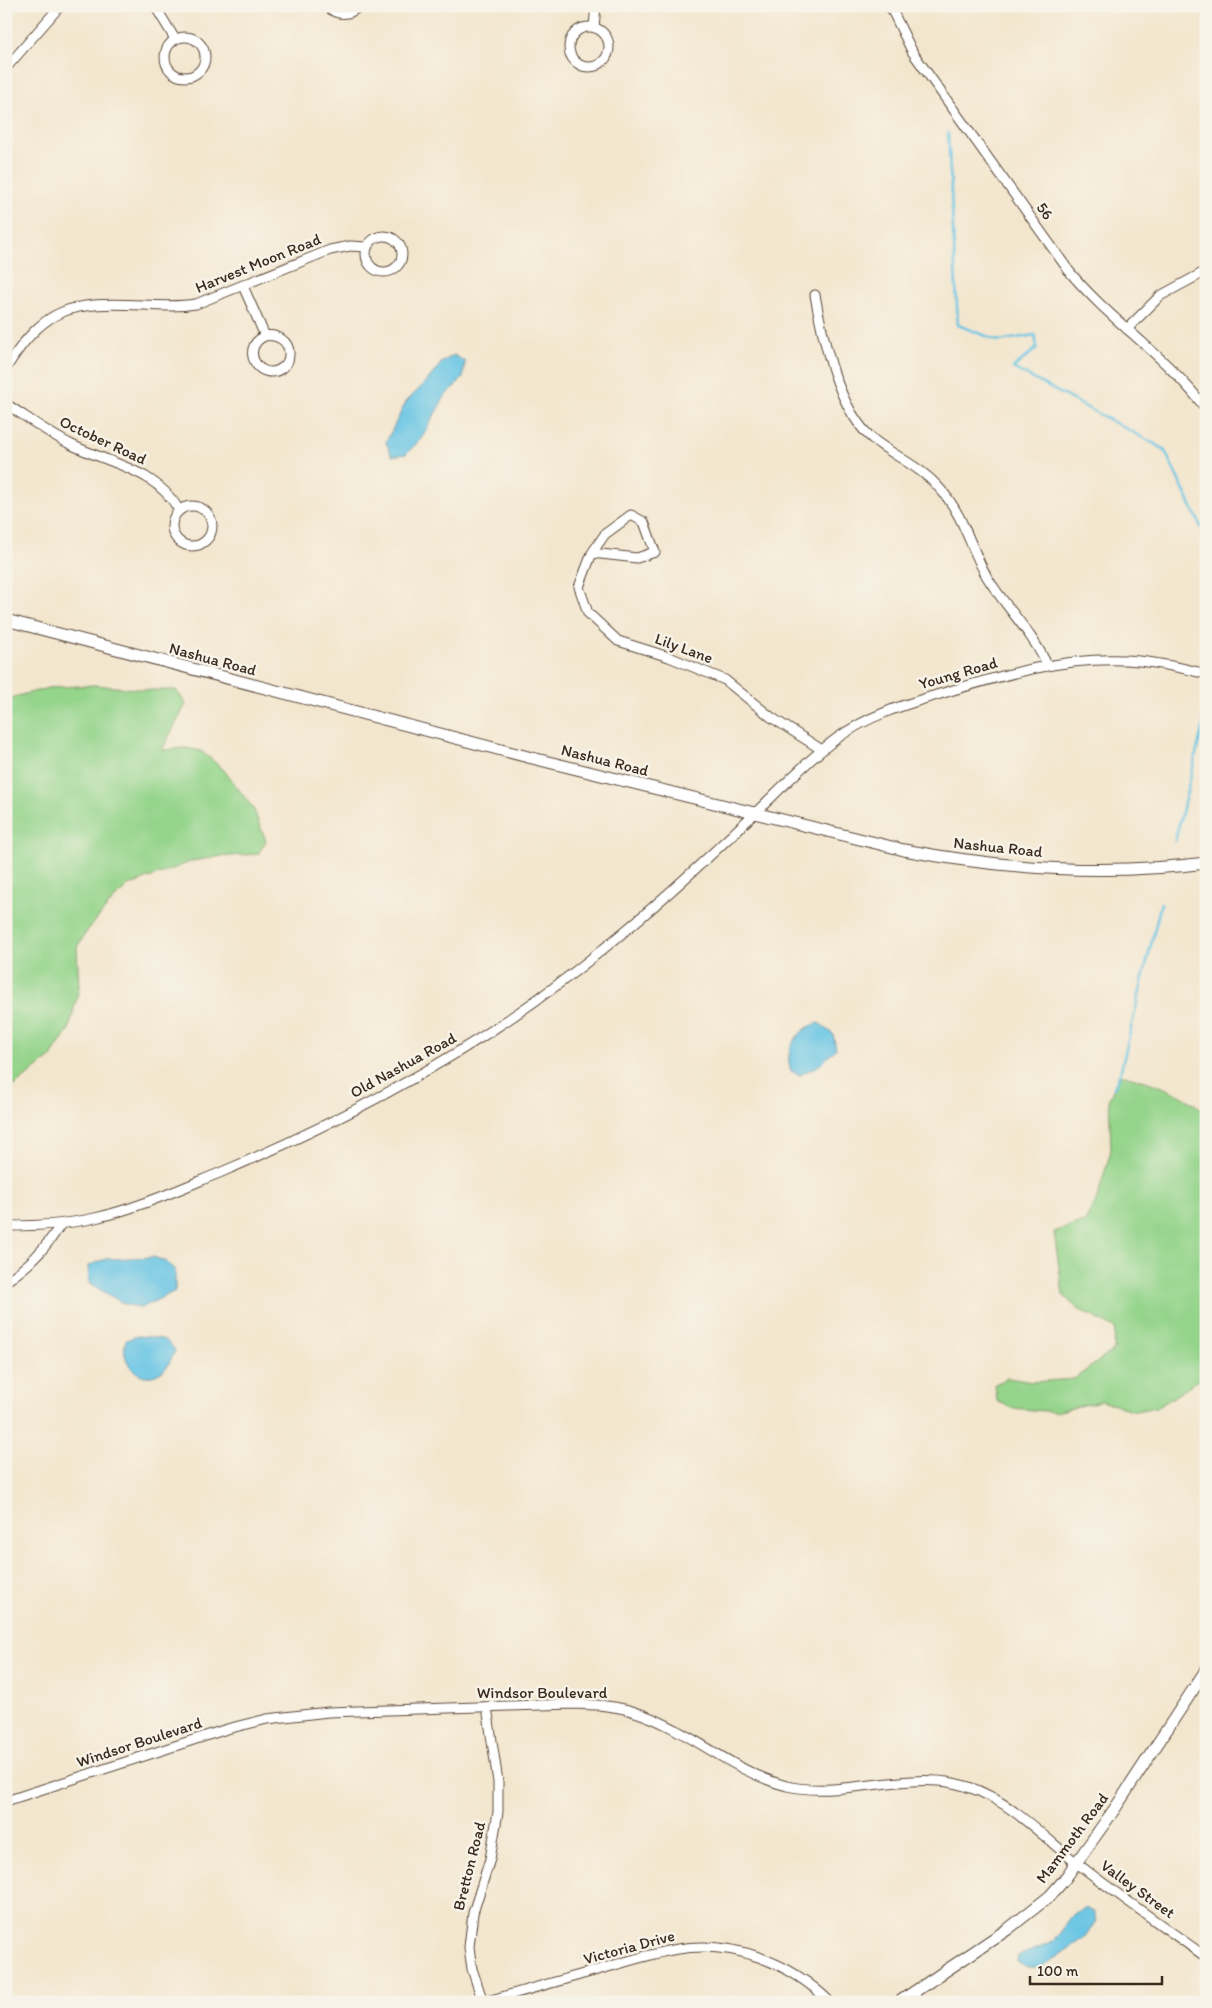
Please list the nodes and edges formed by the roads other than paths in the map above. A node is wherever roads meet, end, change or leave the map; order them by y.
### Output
1 (60, 6) edge
2 (156, 6) edge
3 (327, 6) edge
4 (358, 6) edge
5 (596, 6) edge
6 (890, 6) edge
7 (594, 27) junction
8 (175, 39) junction
9 (6, 68) edge
10 (367, 247) junction
11 (1206, 271) edge
12 (243, 286) junction
13 (815, 295) dead end
14 (1127, 329) junction
15 (265, 336) junction
16 (6, 368) edge
17 (6, 404) edge
18 (1206, 409) edge
19 (180, 510) junction
20 (592, 553) junction
21 (6, 620) edge
22 (1047, 665) junction
23 (1206, 674) edge
24 (822, 750) junction
25 (754, 814) junction
26 (1206, 863) edge
27 (61, 1224) junction
28 (6, 1226) edge
29 (6, 1281) edge
30 (1206, 1670) edge
31 (487, 1707) junction
32 (6, 1801) edge
33 (1077, 1863) junction
34 (1206, 1957) edge
35 (484, 2002) edge
36 (830, 2002) edge
37 (899, 2002) edge

1 - 9 street
2 - 8 street
3 - 4 street
5 - 7 street
6 - 14 street, 56
7 - 7 street
8 - 8 street
10 - 10 street, Harvest Moon Road
10 - 12 street, Harvest Moon Road
11 - 14 street
12 - 15 street
12 - 16 street, Harvest Moon Road
13 - 22 street
14 - 18 street, 56
15 - 15 street
17 - 19 street, October Road
19 - 19 street
20 - 20 street, Lily Lane
20 - 24 street, Lily Lane
21 - 25 main road, Nashua Road
22 - 23 street, Young Road
22 - 24 street, Young Road
24 - 25 street, Young Road
25 - 26 main road, Nashua Road
25 - 27 street, Old Nashua Road
27 - 28 street, Old Nashua Road
27 - 29 street
30 - 33 main road, Mammoth Road
31 - 32 street, Windsor Boulevard
31 - 33 street, Windsor Boulevard
31 - 35 street, Bretton Road
33 - 34 street, Valley Street
33 - 37 main road, Mammoth Road
35 - 36 street, Victoria Drive

